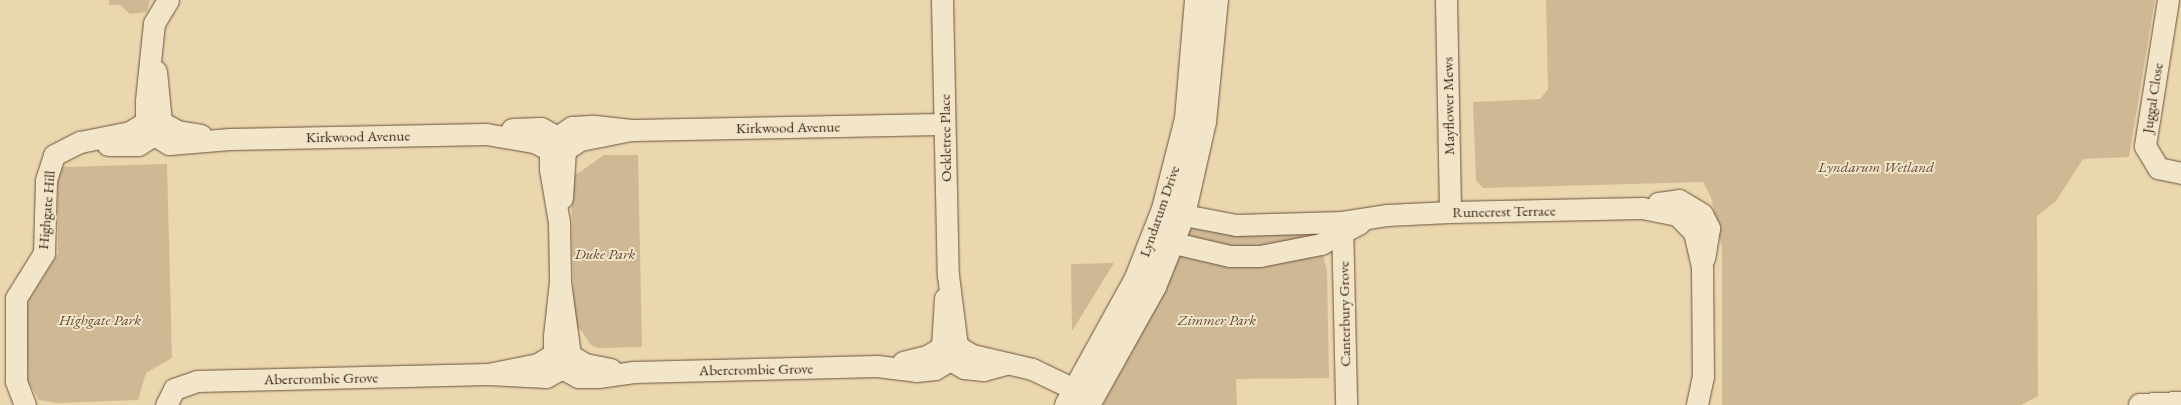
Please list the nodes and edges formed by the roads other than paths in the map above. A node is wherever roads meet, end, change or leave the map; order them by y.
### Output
1 (168, 0) edge
2 (942, 0) edge
3 (1196, 0) edge
4 (1216, 0) edge
5 (1446, 0) edge
6 (2168, 0) edge
7 (944, 124) junction
8 (154, 125) junction
9 (557, 146) junction
10 (2181, 173) edge
11 (1163, 209) junction
12 (1450, 212) junction
13 (1184, 215) junction
14 (1343, 228) junction
15 (1152, 237) junction
16 (1174, 243) junction
17 (950, 351) junction
18 (562, 359) junction
19 (1703, 376) junction
20 (1070, 397) edge
21 (2181, 403) edge
22 (25, 405) edge
23 (166, 405) edge
24 (1089, 405) edge
25 (1346, 405) edge
26 (1697, 405) edge
27 (1710, 405) edge
28 (2140, 405) edge

1 - 8 street
2 - 7 street, Ockletree Place
3 - 11 street, Lyndarum Drive
4 - 13 street, Lyndarum Drive
5 - 12 street, Mayflower Mews
6 - 10 street, Juggal Close
7 - 9 street, Kirkwood Avenue
7 - 17 street, Ockletree Place
8 - 9 street, Kirkwood Avenue
8 - 22 street, Highgate Hill
9 - 18 street
11 - 13 street
11 - 15 street, Lyndarum Drive
12 - 14 street, Runecrest Terrace
12 - 19 street, Runecrest Terrace
13 - 14 street
13 - 16 street, Lyndarum Drive
14 - 16 street, Runecrest Terrace
14 - 25 street, Canterbury Grove
15 - 16 street
15 - 20 street, Lyndarum Drive
16 - 24 street, Lyndarum Drive
17 - 18 street, Abercrombie Grove
17 - 20 street
18 - 23 street, Abercrombie Grove
19 - 26 street, Runecrest Terrace
19 - 27 street, Runecrest Terrace
21 - 28 street

